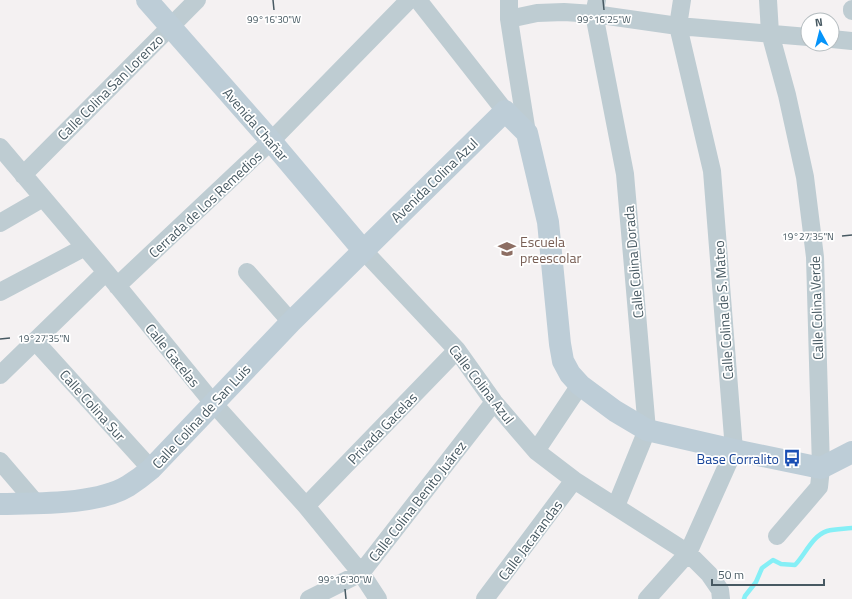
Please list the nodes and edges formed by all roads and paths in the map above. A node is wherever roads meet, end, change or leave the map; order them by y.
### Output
1 (147, 0) edge
2 (197, 0) edge
3 (409, 0) edge
4 (418, 0) edge
5 (509, 0) edge
6 (682, 0) edge
7 (768, 0) edge
8 (596, 7) edge
9 (510, 19) junction
10 (678, 26) junction
11 (171, 27) junction
12 (770, 33) junction
13 (800, 36) edge
14 (840, 40) edge
15 (852, 41) edge
16 (505, 111) junction
17 (527, 133) junction
18 (271, 141) junction
19 (0, 146) edge
20 (23, 175) junction
21 (43, 198) junction
22 (0, 223) edge
23 (85, 247) junction
24 (363, 250) junction
25 (247, 272) dead end
26 (111, 279) junction
27 (0, 292) edge
28 (291, 322) junction
29 (36, 341) junction
30 (457, 350) junction
31 (0, 375) edge
32 (580, 385) junction
33 (494, 402) junction
34 (213, 403) junction
35 (647, 430) junction
36 (734, 450) junction
37 (536, 451) junction
38 (852, 452) edge
39 (0, 461) edge
40 (821, 468) junction
41 (151, 469) junction
42 (574, 480) junction
43 (36, 503) junction
44 (0, 504) edge
45 (306, 506) junction
46 (616, 506) junction
47 (777, 536) dead end
48 (688, 553) junction
49 (361, 573) junction
50 (309, 599) edge
51 (378, 599) edge
52 (485, 599) edge
53 (647, 599) edge
54 (721, 599) edge

1 - 11 street, Avenida Chañar
2 - 11 street, Calle Colina San Lorenzo
3 - 18 street, Cerrada de Los Remedios
4 - 16 street
5 - 9 street
6 - 10 street, Calle Colina de S. Mateo
7 - 12 street, Calle Colina Verde
8 - 9 street
8 - 10 street
8 - 35 street, Calle Colina Dorada
9 - 17 street
10 - 12 street
10 - 36 street, Calle Colina de S. Mateo
11 - 18 street, Avenida Chañar
11 - 20 street, Calle Colina San Lorenzo
12 - 13 street
12 - 40 street, Calle Colina Verde
14 - 15 street
16 - 17 street
16 - 24 street, Avenida Colina Azul
17 - 32 street
18 - 24 street, Avenida Chañar
18 - 26 street, Cerrada de Los Remedios
19 - 20 street, Calle Gacelas
20 - 21 street, Calle Gacelas
21 - 22 street
21 - 23 street, Calle Gacelas
23 - 26 street, Calle Gacelas
23 - 27 street
24 - 28 street, Calle Colina de San Luis
24 - 30 street, Calle Colina Azul
25 - 28 street
26 - 29 street, Cerrada de Los Remedios
26 - 34 street, Calle Gacelas
28 - 34 street, Calle Colina de San Luis
29 - 31 street, Cerrada de Los Remedios
29 - 41 street, Calle Colina Sur
30 - 33 street, Calle Colina Azul
30 - 45 street, Privada Gacelas
32 - 35 street
32 - 37 street
33 - 37 street, Calle Colina Azul
33 - 49 street, Calle Colina Benito Juárez
34 - 41 street, Calle Colina de San Luis
34 - 45 street, Calle Gacelas
35 - 36 street
35 - 46 street, Calle Colina Dorada
36 - 40 street
36 - 48 street, Calle Colina de S. Mateo
37 - 42 street, Calle Colina Azul
38 - 40 street
39 - 43 street
40 - 47 street, Calle Colina Verde
41 - 43 street, Calle Colina de San Luis
42 - 46 street, Calle Colina Azul
42 - 52 street, Calle Jacarandas
43 - 44 street, Calle Colina de San Luis
45 - 49 street, Calle Gacelas
46 - 48 street, Calle Colina Azul
48 - 53 street, Calle Colina de S. Mateo
48 - 54 street, Calle Colina Azul
49 - 50 street, Calle Colina Benito Juárez
49 - 51 street, Calle Gacelas

